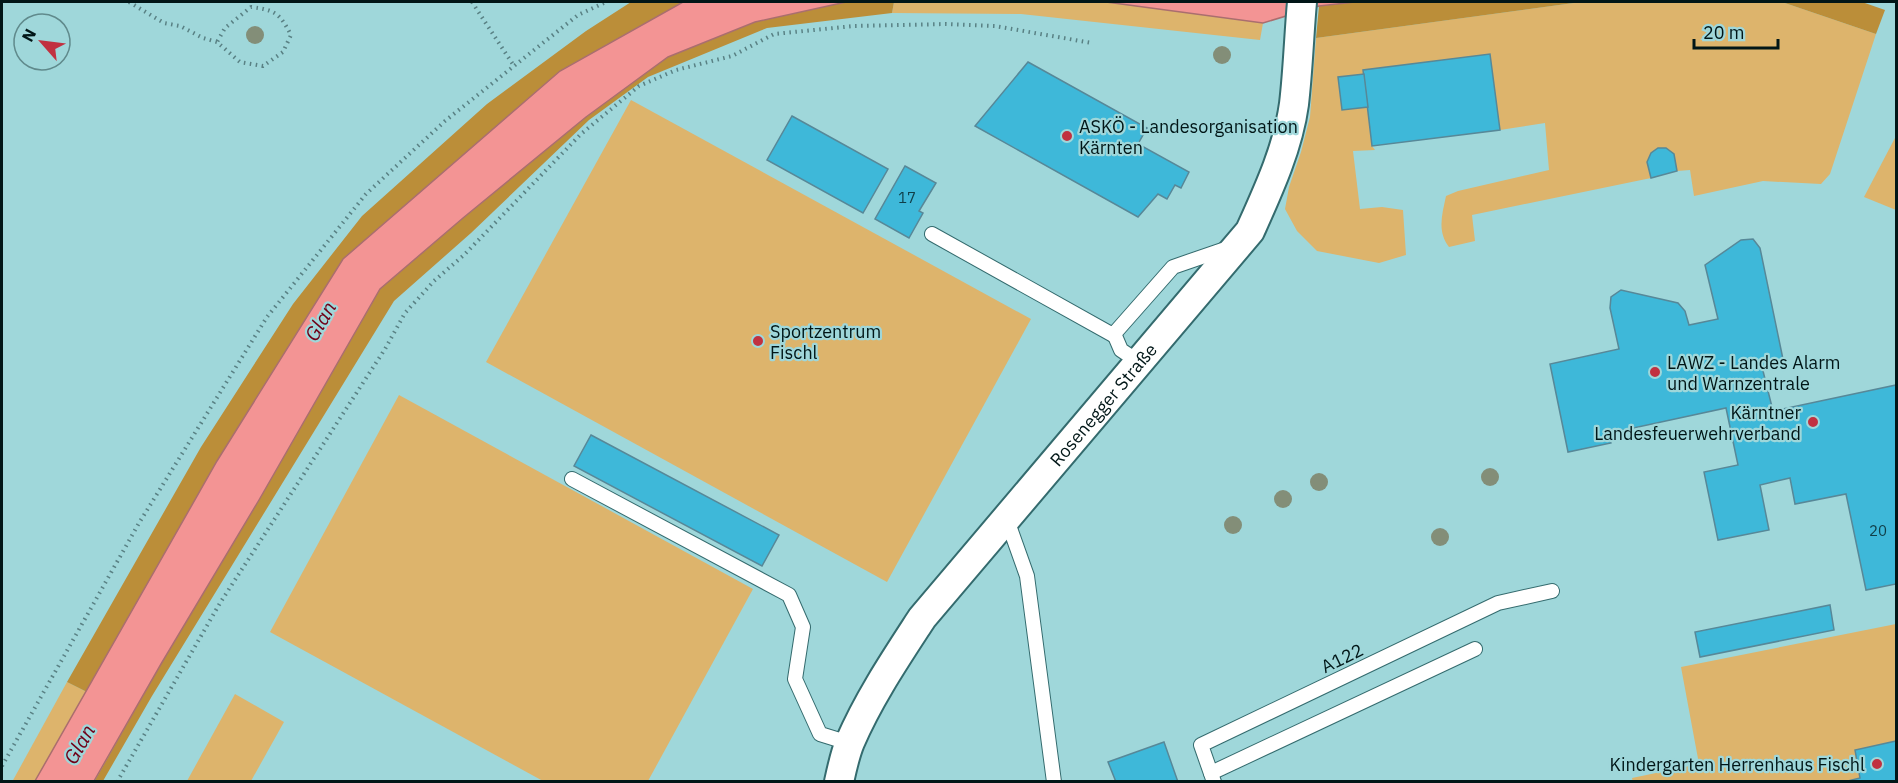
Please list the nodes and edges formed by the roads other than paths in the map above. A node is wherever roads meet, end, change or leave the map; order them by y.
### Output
1 (1302, 2) edge
2 (932, 234) dead end
3 (1239, 244) junction
4 (1115, 336) dead end
5 (1138, 362) junction
6 (572, 479) dead end
7 (1006, 517) junction
8 (1552, 591) dead end
9 (1475, 649) dead end
10 (849, 743) junction
11 (1212, 777) edge
12 (839, 782) edge
13 (1054, 782) edge

1 - 3 street, Rosenegger Straße
2 - 3 lane
3 - 5 street, Rosenegger Straße
4 - 5 lane
5 - 7 street, Rosenegger Straße
6 - 10 lane
7 - 10 street, Rosenegger Straße
7 - 13 lane
8 - 11 lane, A122
9 - 11 lane
10 - 12 street, Rosenegger Straße

